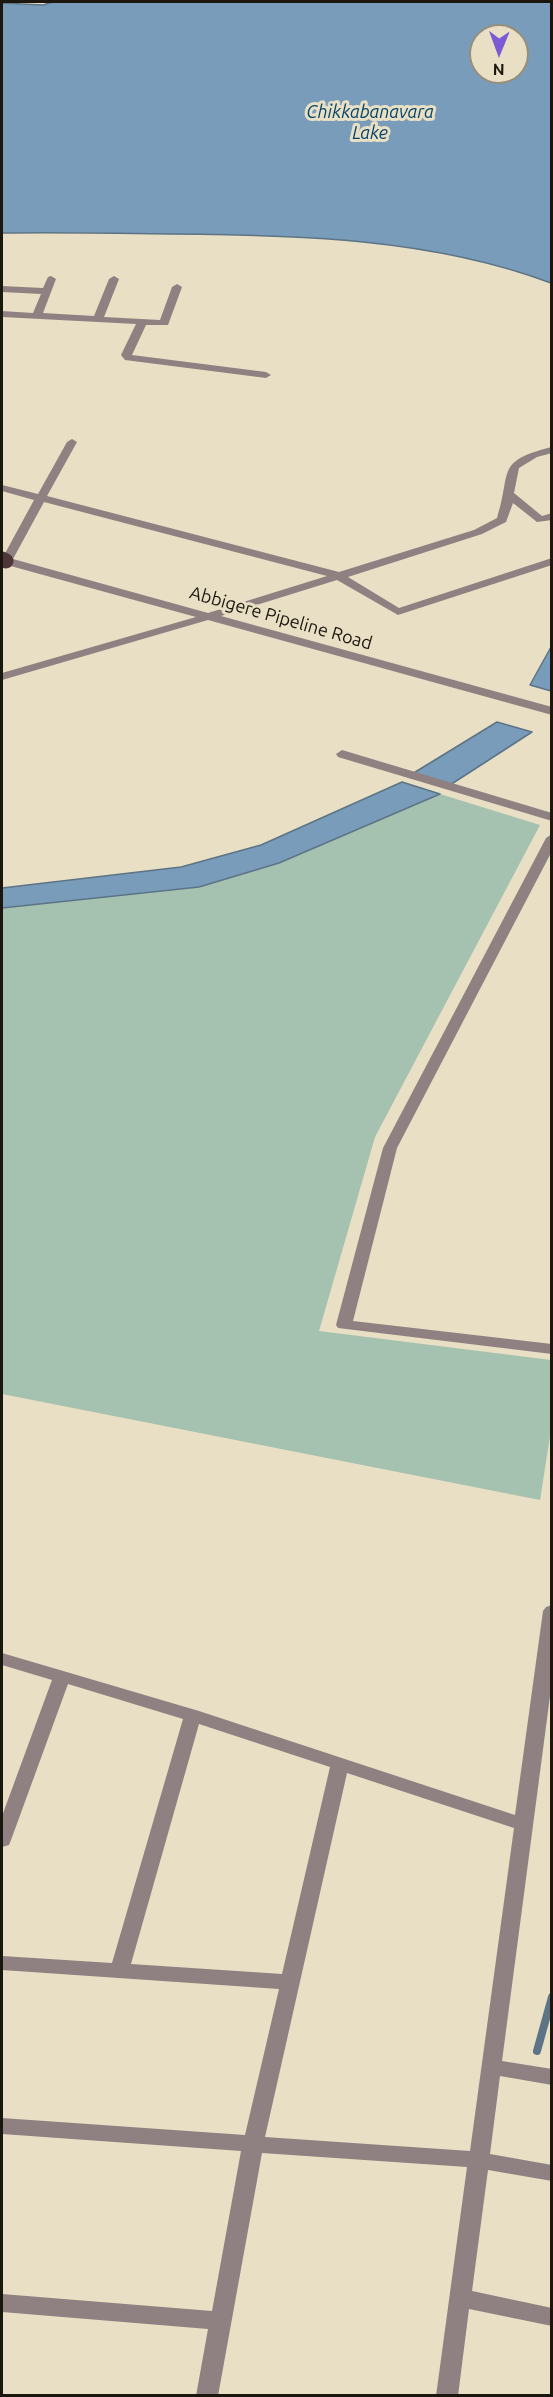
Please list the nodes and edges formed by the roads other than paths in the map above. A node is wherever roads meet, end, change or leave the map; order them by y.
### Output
1 (51, 279) dead end
2 (114, 279) dead end
3 (177, 287) dead end
4 (2, 289) edge
5 (48, 291) junction
6 (37, 316) junction
7 (3, 318) edge
8 (98, 319) junction
9 (142, 322) junction
10 (266, 375) dead end
11 (72, 441) dead end
12 (552, 450) edge
13 (2, 488) edge
14 (507, 493) junction
15 (40, 498) junction
16 (552, 516) edge
17 (3, 561) edge
18 (552, 561) edge
19 (337, 575) junction
20 (210, 616) junction
21 (5, 675) edge
22 (552, 711) edge
23 (342, 754) dead end
24 (552, 817) edge
25 (552, 837) edge
26 (552, 1349) edge
27 (551, 1615) edge
28 (2, 1659) edge
29 (62, 1676) junction
30 (193, 1715) junction
31 (340, 1764) junction
32 (523, 1824) junction
33 (2, 1840) edge
34 (2, 1963) edge
35 (119, 1971) junction
36 (290, 1982) junction
37 (491, 2067) junction
38 (552, 2077) edge
39 (2, 2126) edge
40 (253, 2144) junction
41 (478, 2160) junction
42 (552, 2173) edge
43 (460, 2298) junction
44 (2, 2303) edge
45 (552, 2317) edge
46 (220, 2321) junction
47 (207, 2396) edge
48 (447, 2396) edge

1 - 5 street
2 - 8 street
3 - 9 street
4 - 5 street
5 - 6 street
6 - 7 street
6 - 8 street
8 - 9 street
9 - 10 street
11 - 15 street
12 - 14 street
13 - 15 street
14 - 16 street
14 - 19 street
15 - 17 street
15 - 19 street
17 - 20 street, Abbigere Pipeline Road
18 - 19 street
19 - 20 street
20 - 21 street
20 - 22 street, Abbigere Pipeline Road
23 - 24 street
25 - 26 street
27 - 32 street
28 - 29 street
29 - 30 street
29 - 33 street
30 - 31 street
30 - 35 street
31 - 32 street
31 - 36 street
32 - 37 street
34 - 35 street
35 - 36 street
36 - 40 street
37 - 38 street
37 - 41 street
39 - 40 street
40 - 41 street
40 - 46 street
41 - 42 street
41 - 43 street
43 - 45 street
43 - 48 street
44 - 46 street
46 - 47 street

